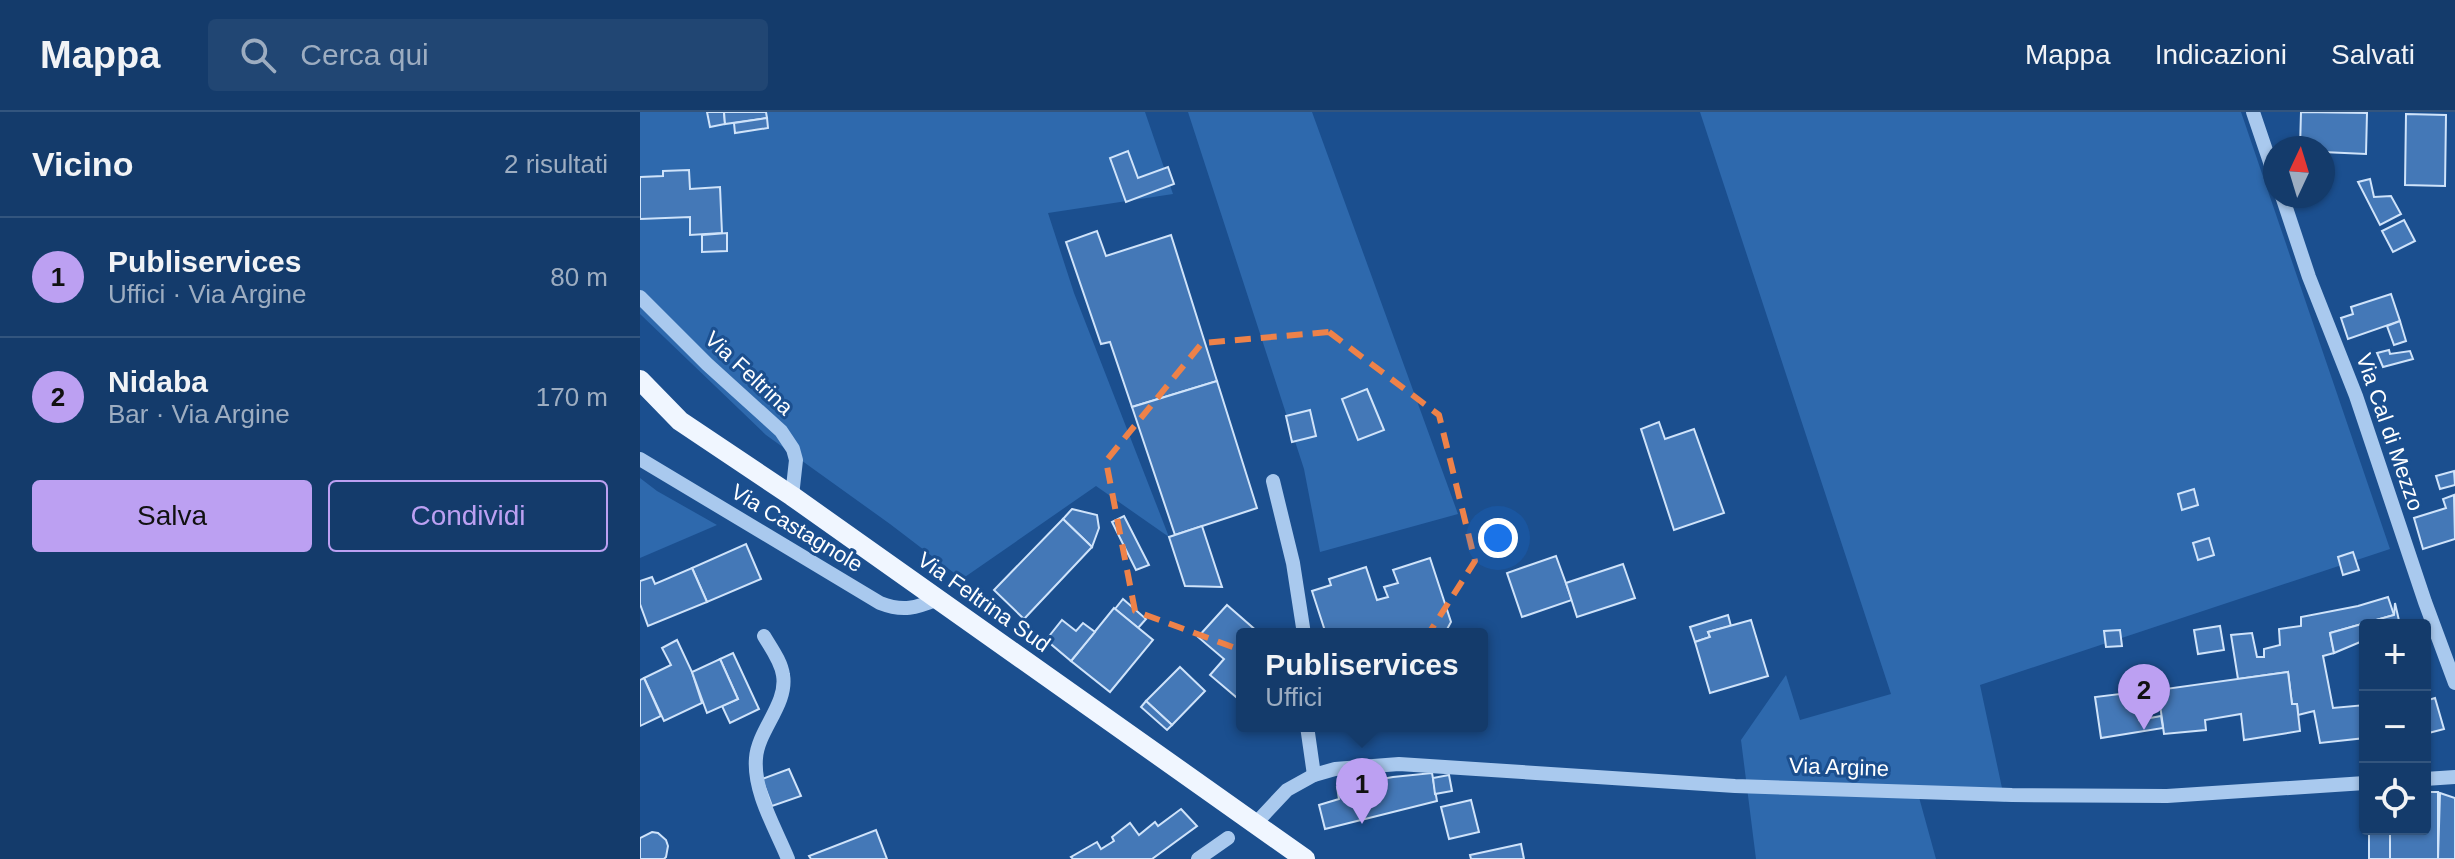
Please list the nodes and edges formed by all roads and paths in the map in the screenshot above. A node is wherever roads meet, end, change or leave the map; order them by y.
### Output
1 (2253, 112) edge
2 (2263, 142) edge
3 (2286, 208) edge
4 (640, 297) edge
5 (640, 380) edge
6 (640, 459) edge
7 (1273, 481) dead end
8 (792, 496) junction
9 (938, 599) junction
10 (1303, 628) edge
11 (764, 636) dead end
12 (2455, 683) edge
13 (1308, 732) edge
14 (1314, 775) junction
15 (2455, 777) edge
16 (2431, 779) edge
17 (2359, 783) edge
18 (1256, 823) junction
19 (1228, 838) dead end
20 (788, 859) edge
21 (1198, 859) edge
22 (1305, 859) edge

1 - 2 street
3 - 12 street, Via Cal di Mezzo
4 - 8 street, Via Feltrina
5 - 8 main road, Via Feltrina Sud
6 - 9 street, Via Castagnole
7 - 10 street
8 - 9 main road, Via Feltrina Sud
9 - 18 main road, Via Feltrina Sud
11 - 20 street
13 - 14 street
14 - 17 street, Via Argine
14 - 18 street
15 - 16 street
18 - 22 main road, Via Feltrina Sud
19 - 21 street

